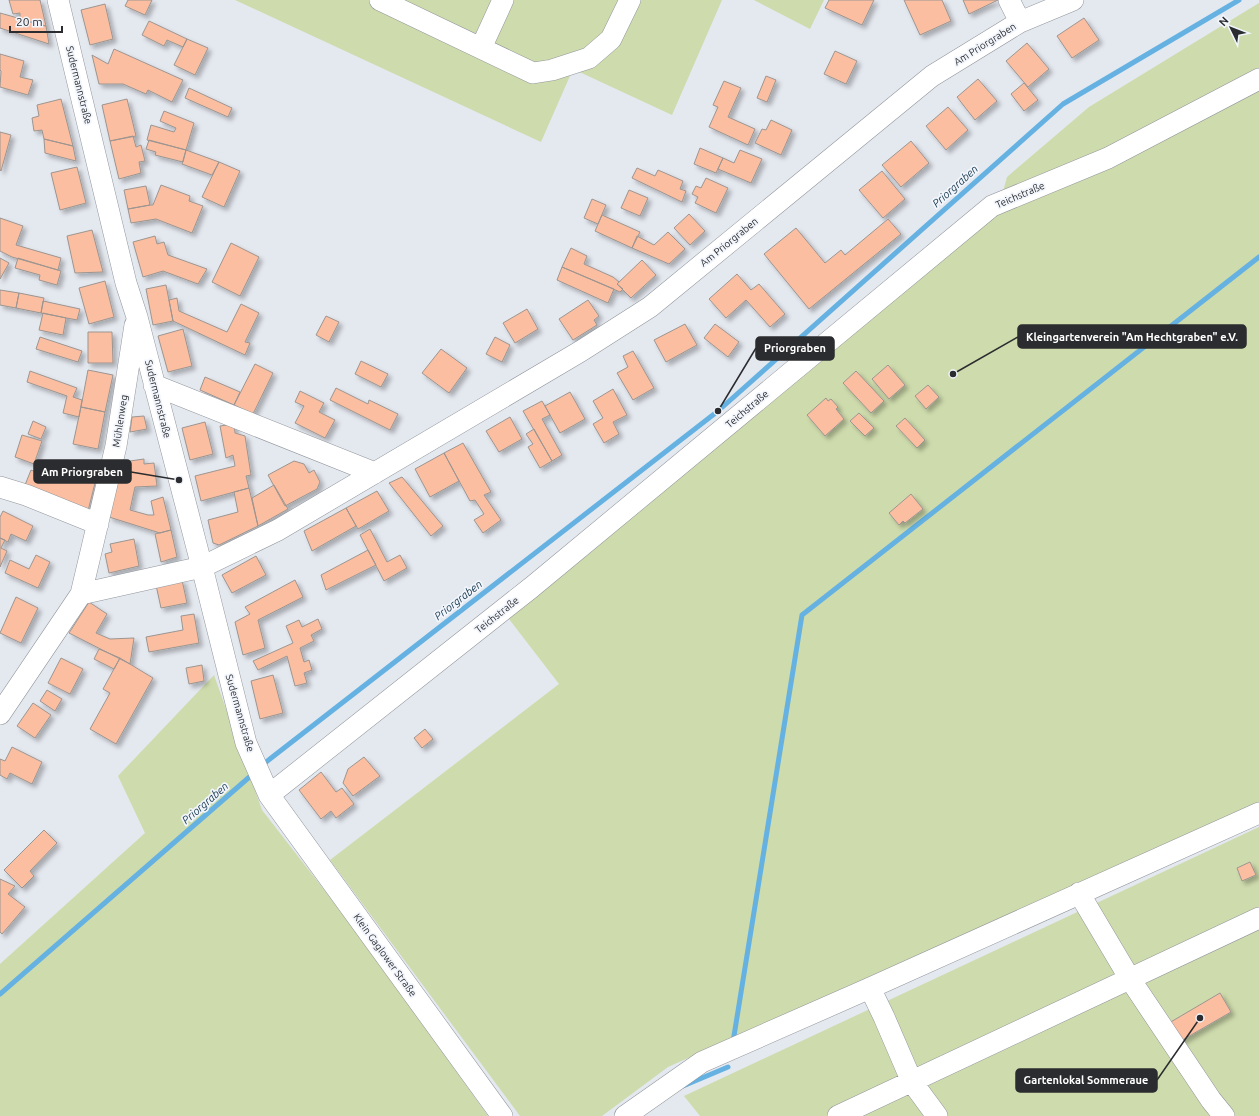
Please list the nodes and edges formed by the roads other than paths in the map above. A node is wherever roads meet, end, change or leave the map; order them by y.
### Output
1 (58, 0) edge
2 (380, 0) edge
3 (503, 0) edge
4 (630, 0) edge
5 (1009, 0) edge
6 (1073, 0) edge
7 (1020, 22) junction
8 (481, 48) junction
9 (1259, 78) edge
10 (137, 317) junction
11 (154, 385) junction
12 (375, 473) junction
13 (0, 487) edge
14 (98, 524) junction
15 (202, 567) junction
16 (81, 594) junction
17 (0, 714) edge
18 (269, 795) junction
19 (1259, 812) edge
20 (1079, 893) junction
21 (1259, 918) edge
22 (1130, 978) junction
23 (870, 988) junction
24 (912, 1082) junction
25 (502, 1116) edge
26 (625, 1116) edge
27 (838, 1116) edge
28 (937, 1116) edge
29 (1224, 1116) edge

1 - 10 street, Sudermannstraße
2 - 8 street
3 - 8 street
4 - 8 street
5 - 7 street
6 - 7 street, Am Priorgraben
7 - 12 street, Am Priorgraben
9 - 18 street, Teichstraße
10 - 11 street, Sudermannstraße
10 - 14 street, Mühlenweg
11 - 12 street
11 - 15 street, Sudermannstraße
12 - 15 street, Am Priorgraben
13 - 14 street
14 - 16 street, Mühlenweg
15 - 16 street
15 - 18 street, Sudermannstraße
16 - 17 street, Mühlenweg
18 - 25 street, Klein Gaglower Straße
19 - 20 street
20 - 22 street
20 - 23 street
21 - 22 street
22 - 24 street
22 - 29 street
23 - 24 street
23 - 26 street
24 - 27 street
24 - 28 street

